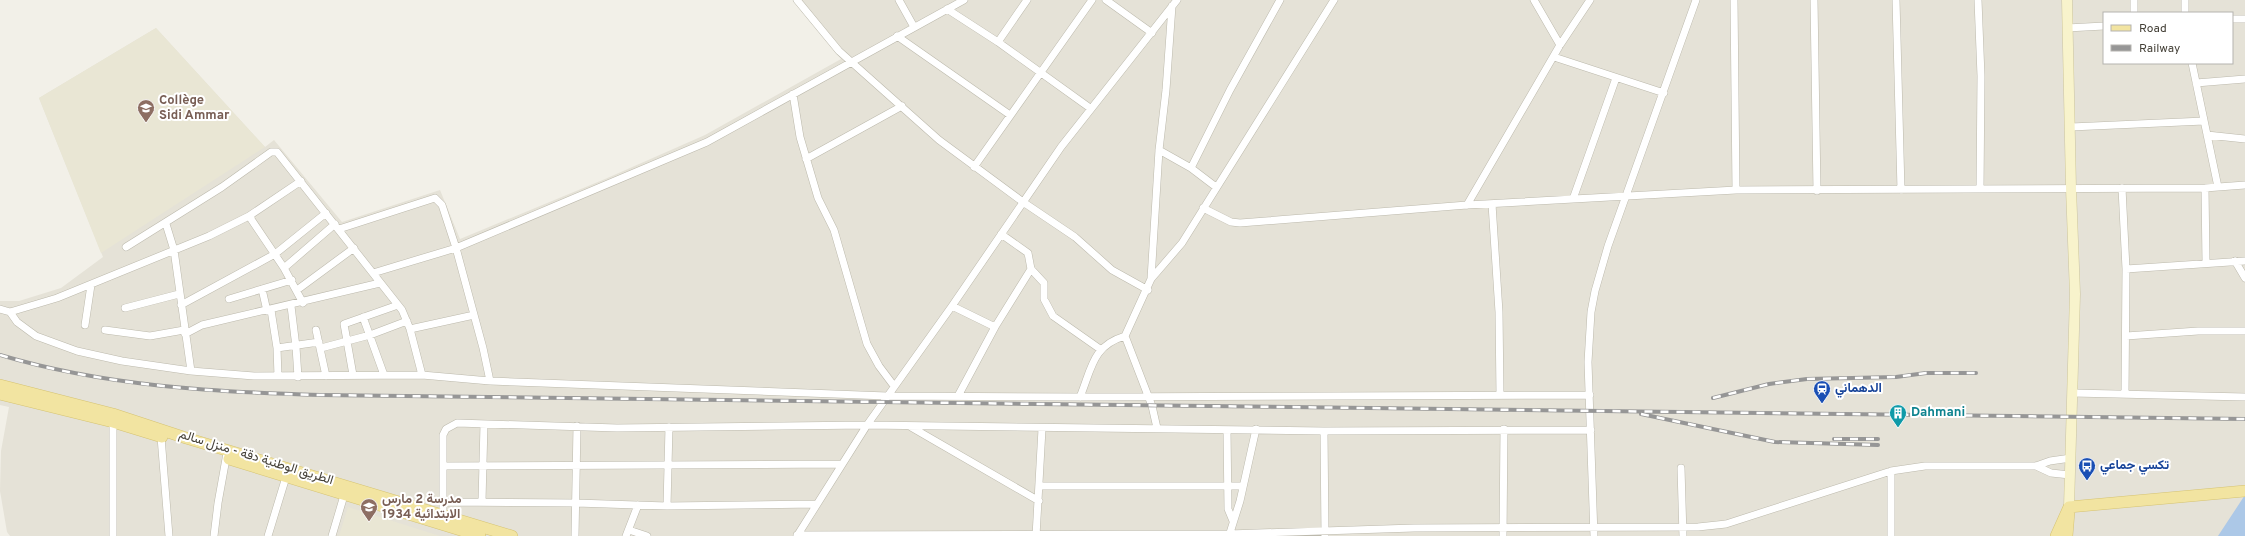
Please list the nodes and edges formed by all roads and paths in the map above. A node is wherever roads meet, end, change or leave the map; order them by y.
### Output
1 (797, 0) edge
2 (899, 0) edge
3 (964, 0) edge
4 (1027, 0) edge
5 (1092, 0) edge
6 (1106, 0) edge
7 (1177, 0) edge
8 (1280, 0) edge
9 (1334, 0) edge
10 (1534, 0) edge
11 (1590, 0) edge
12 (1696, 0) edge
13 (1734, 0) edge
14 (1814, 0) edge
15 (1896, 0) edge
16 (1978, 0) edge
17 (2067, 0) edge
18 (2134, 0) edge
19 (2185, 0) edge
20 (1171, 3) edge
21 (947, 9) junction
22 (2134, 12) edge
23 (2185, 12) edge
24 (2233, 19) edge
25 (2245, 19) edge
26 (2103, 26) edge
27 (914, 27) junction
28 (2067, 28) junction
29 (1152, 33) junction
30 (897, 36) junction
31 (998, 42) junction
32 (1560, 45) junction
33 (1554, 57) junction
34 (852, 61) junction
35 (2192, 64) edge
36 (1041, 73) junction
37 (1616, 78) junction
38 (2245, 79) edge
39 (2196, 83) junction
40 (1664, 93) junction
41 (792, 94) junction
42 (902, 106) junction
43 (1090, 108) junction
44 (1010, 115) junction
45 (2204, 121) junction
46 (2071, 127) junction
47 (2207, 135) junction
48 (2245, 139) edge
49 (1159, 150) junction
50 (806, 159) junction
51 (974, 167) junction
52 (1191, 168) junction
53 (301, 181) junction
54 (2245, 185) edge
55 (1216, 186) junction
56 (2218, 187) junction
57 (2070, 188) junction
58 (2122, 188) junction
59 (2205, 188) junction
60 (1980, 189) junction
61 (1736, 190) junction
62 (1901, 190) junction
63 (1817, 191) junction
64 (1626, 196) junction
65 (1573, 199) junction
66 (1023, 202) junction
67 (1492, 204) junction
68 (1467, 205) junction
69 (1203, 208) junction
70 (326, 213) junction
71 (250, 216) junction
72 (166, 224) junction
73 (337, 226) junction
74 (1001, 234) junction
75 (126, 247) dead end
76 (354, 248) junction
77 (456, 248) junction
78 (174, 250) junction
79 (275, 254) junction
80 (2236, 261) junction
81 (2245, 261) edge
82 (2206, 262) junction
83 (284, 268) junction
84 (1031, 269) junction
85 (2126, 269) junction
86 (373, 273) junction
87 (2245, 278) edge
88 (1151, 279) junction
89 (292, 280) junction
90 (380, 283) junction
91 (91, 285) junction
92 (262, 289) junction
93 (297, 290) junction
94 (1148, 290) junction
95 (179, 294) junction
96 (229, 300) dead end
97 (303, 303) junction
98 (181, 305) junction
99 (398, 305) junction
100 (291, 306) junction
101 (952, 306) junction
102 (125, 308) dead end
103 (0, 309) edge
104 (269, 311) junction
105 (10, 312) junction
106 (474, 315) junction
107 (363, 318) junction
108 (407, 321) junction
109 (85, 324) dead end
110 (995, 328) junction
111 (410, 329) junction
112 (105, 330) dead end
113 (316, 330) dead end
114 (2245, 331) edge
115 (185, 332) junction
116 (370, 335) junction
117 (1125, 336) junction
118 (2126, 336) junction
119 (347, 342) junction
120 (320, 345) junction
121 (296, 347) junction
122 (277, 348) junction
123 (1100, 349) junction
124 (191, 371) junction
125 (354, 375) junction
126 (384, 375) junction
127 (422, 375) junction
128 (278, 376) junction
129 (326, 376) junction
130 (298, 377) junction
131 (490, 382) junction
132 (0, 385) edge
133 (894, 386) junction
134 (2073, 393) junction
135 (0, 394) edge
136 (2125, 394) junction
137 (1500, 395) junction
138 (1590, 395) junction
139 (887, 396) junction
140 (958, 396) junction
141 (1148, 396) junction
142 (1080, 397) junction
143 (2245, 397) edge
144 (113, 418) junction
145 (484, 424) junction
146 (867, 425) junction
147 (577, 426) junction
148 (909, 426) junction
149 (669, 427) junction
150 (1042, 428) junction
151 (1157, 428) junction
152 (1504, 429) junction
153 (1227, 430) junction
154 (1256, 430) junction
155 (1591, 430) junction
156 (1324, 431) junction
157 (162, 437) junction
158 (227, 454) junction
159 (2071, 458) junction
160 (842, 464) junction
161 (484, 465) junction
162 (575, 465) junction
163 (668, 465) junction
164 (443, 466) junction
165 (2036, 466) junction
166 (1681, 468) dead end
167 (1891, 471) junction
168 (2070, 475) junction
169 (286, 476) junction
170 (1229, 485) junction
171 (1040, 486) junction
172 (1242, 486) junction
173 (346, 489) junction
174 (2241, 491) edge
175 (1039, 501) junction
176 (444, 502) junction
177 (482, 502) junction
178 (576, 503) junction
179 (817, 504) junction
180 (638, 506) junction
181 (667, 506) junction
182 (2069, 507) junction
183 (443, 520) junction
184 (1232, 521) junction
185 (1683, 526) junction
186 (1503, 528) junction
187 (1593, 528) junction
188 (1414, 532) edge
189 (628, 533) edge
190 (1324, 533) edge
191 (1229, 535) edge
192 (113, 536) edge
193 (169, 536) edge
194 (214, 536) edge
195 (268, 536) edge
196 (332, 536) edge
197 (480, 536) edge
198 (512, 536) edge
199 (575, 536) edge
200 (647, 536) edge
201 (797, 536) edge
202 (1036, 536) edge
203 (1503, 536) edge
204 (1594, 536) edge
205 (1683, 536) edge
206 (1891, 536) edge
207 (2056, 536) edge
208 (2067, 536) edge

1 - 34 street
2 - 27 street
3 - 21 street
4 - 31 street
5 - 36 street
6 - 29 street
7 - 20 street
8 - 52 street
9 - 55 street
10 - 32 street
11 - 32 street
12 - 40 street
13 - 61 street
14 - 63 street
15 - 62 street
16 - 60 street
17 - 28 main road
18 - 22 street
19 - 23 street
20 - 29 street
20 - 49 street
21 - 27 street
21 - 31 street
24 - 25 street
26 - 28 street
27 - 30 street
28 - 46 main road
29 - 43 street
30 - 34 street
30 - 44 street
31 - 36 street
32 - 33 street
33 - 37 street
33 - 68 street
34 - 41 street
34 - 42 street
35 - 39 street
36 - 43 street
36 - 44 street
37 - 40 street
37 - 65 street
38 - 39 street
39 - 45 street
40 - 64 street
41 - 50 street
41 - 77 street
42 - 50 street
42 - 51 street
43 - 66 street
44 - 51 street
45 - 46 street
45 - 47 street
46 - 57 main road
47 - 48 street
47 - 56 street
49 - 52 street
49 - 88 street
50 - 133 street
51 - 66 street
52 - 55 street
53 - 70 street
53 - 71 street
53 - 72 street
54 - 56 street
55 - 69 street
56 - 59 street
57 - 58 street
57 - 60 street
57 - 134 main road
58 - 59 street
58 - 85 street
59 - 82 street
60 - 62 street
61 - 63 street
61 - 64 street
62 - 63 street
64 - 65 street
64 - 138 street
65 - 67 street
66 - 74 street
66 - 94 street
67 - 68 street
67 - 137 street
68 - 69 street
69 - 88 street
70 - 73 street
70 - 79 street
71 - 78 street
71 - 79 street
72 - 75 street
72 - 78 street
73 - 76 street
73 - 77 street
73 - 83 street
74 - 84 street
74 - 101 street
76 - 86 street
76 - 93 street
77 - 86 street
77 - 106 street
78 - 91 street
78 - 95 street
79 - 83 street
79 - 98 street
80 - 81 street
80 - 82 street
80 - 87 street
82 - 85 street
83 - 89 street
84 - 110 street
84 - 123 street
85 - 118 street
86 - 90 street
88 - 94 street
89 - 92 street
89 - 93 street
90 - 97 street
90 - 99 street
91 - 105 street
91 - 109 street
92 - 96 street
92 - 104 street
93 - 97 street
94 - 117 street
95 - 98 street
95 - 102 street
97 - 100 street
98 - 115 street
99 - 107 street
99 - 108 street
100 - 104 street
100 - 121 street
101 - 110 street
101 - 133 street
103 - 105 street
104 - 115 street
104 - 122 street
105 - 124 street
106 - 111 street
106 - 131 street
107 - 116 street
107 - 119 street
108 - 111 street
108 - 116 street
110 - 140 street
111 - 127 street
112 - 115 street
113 - 120 street
114 - 118 street
115 - 124 street
116 - 119 street
116 - 126 street
117 - 123 street
117 - 141 street
118 - 136 street
119 - 120 street
119 - 125 street
120 - 121 street
120 - 129 street
121 - 122 street
121 - 130 street
122 - 128 street
123 - 142 street
124 - 128 street
125 - 126 street
125 - 129 street
126 - 127 street
127 - 131 street
128 - 130 street
129 - 130 street
131 - 139 street
132 - 144 main road, الطريق الوطنية دقة - منزل سالم
133 - 139 street
134 - 136 street
134 - 159 main road
135 - 144 main road, الطريق الوطنية دقة - منزل سالم
136 - 143 street
137 - 138 street
137 - 141 street
138 - 155 street
139 - 140 street
139 - 146 street
140 - 142 street
141 - 142 street
141 - 151 street
144 - 157 main road, الطريق الوطنية دقة - منزل سالم
144 - 158 main road, الطريق الوطنية دقة - منزل سالم
144 - 192 street
145 - 147 street
145 - 161 street
145 - 164 street
146 - 148 street
146 - 149 street
146 - 160 street
147 - 149 street
147 - 162 street
148 - 150 street
148 - 175 street
149 - 163 street
150 - 151 street
150 - 171 street
151 - 153 street
152 - 155 street
152 - 156 street
152 - 186 street
153 - 154 street
153 - 170 street
154 - 156 street
154 - 172 street
155 - 187 street
156 - 190 street
157 - 158 main road, الطريق الوطنية دقة - منزل سالم
157 - 193 street
158 - 169 main road, الطريق الوطنية دقة - منزل سالم
158 - 173 main road, الطريق الوطنية دقة - منزل سالم
158 - 194 street
159 - 165 street
159 - 168 main road
160 - 163 street
160 - 179 street
161 - 162 street
161 - 164 street
161 - 177 street
162 - 163 street
162 - 178 street
163 - 181 street
164 - 176 street
165 - 167 street
165 - 168 street
166 - 185 street
167 - 185 street
167 - 206 street
168 - 182 main road
169 - 173 main road, الطريق الوطنية دقة - منزل سالم
169 - 195 street
170 - 171 street
170 - 172 street
170 - 184 street
171 - 175 street
172 - 184 street
173 - 183 main road, الطريق الوطنية دقة - منزل سالم
173 - 196 street
174 - 182 main road
175 - 202 street
176 - 177 street
176 - 183 street
177 - 178 street
178 - 180 street
178 - 199 street
179 - 181 street
179 - 201 street
180 - 181 street
180 - 189 street
182 - 207 main road
182 - 208 main road
183 - 197 main road, الطريق الوطنية دقة - منزل سالم
183 - 198 main road, الطريق الوطنية دقة - منزل سالم
184 - 191 street
185 - 187 street
185 - 205 street
186 - 187 street
186 - 188 street
186 - 203 street
187 - 204 street
188 - 190 street
189 - 200 street
190 - 191 street
191 - 202 street
201 - 202 street

